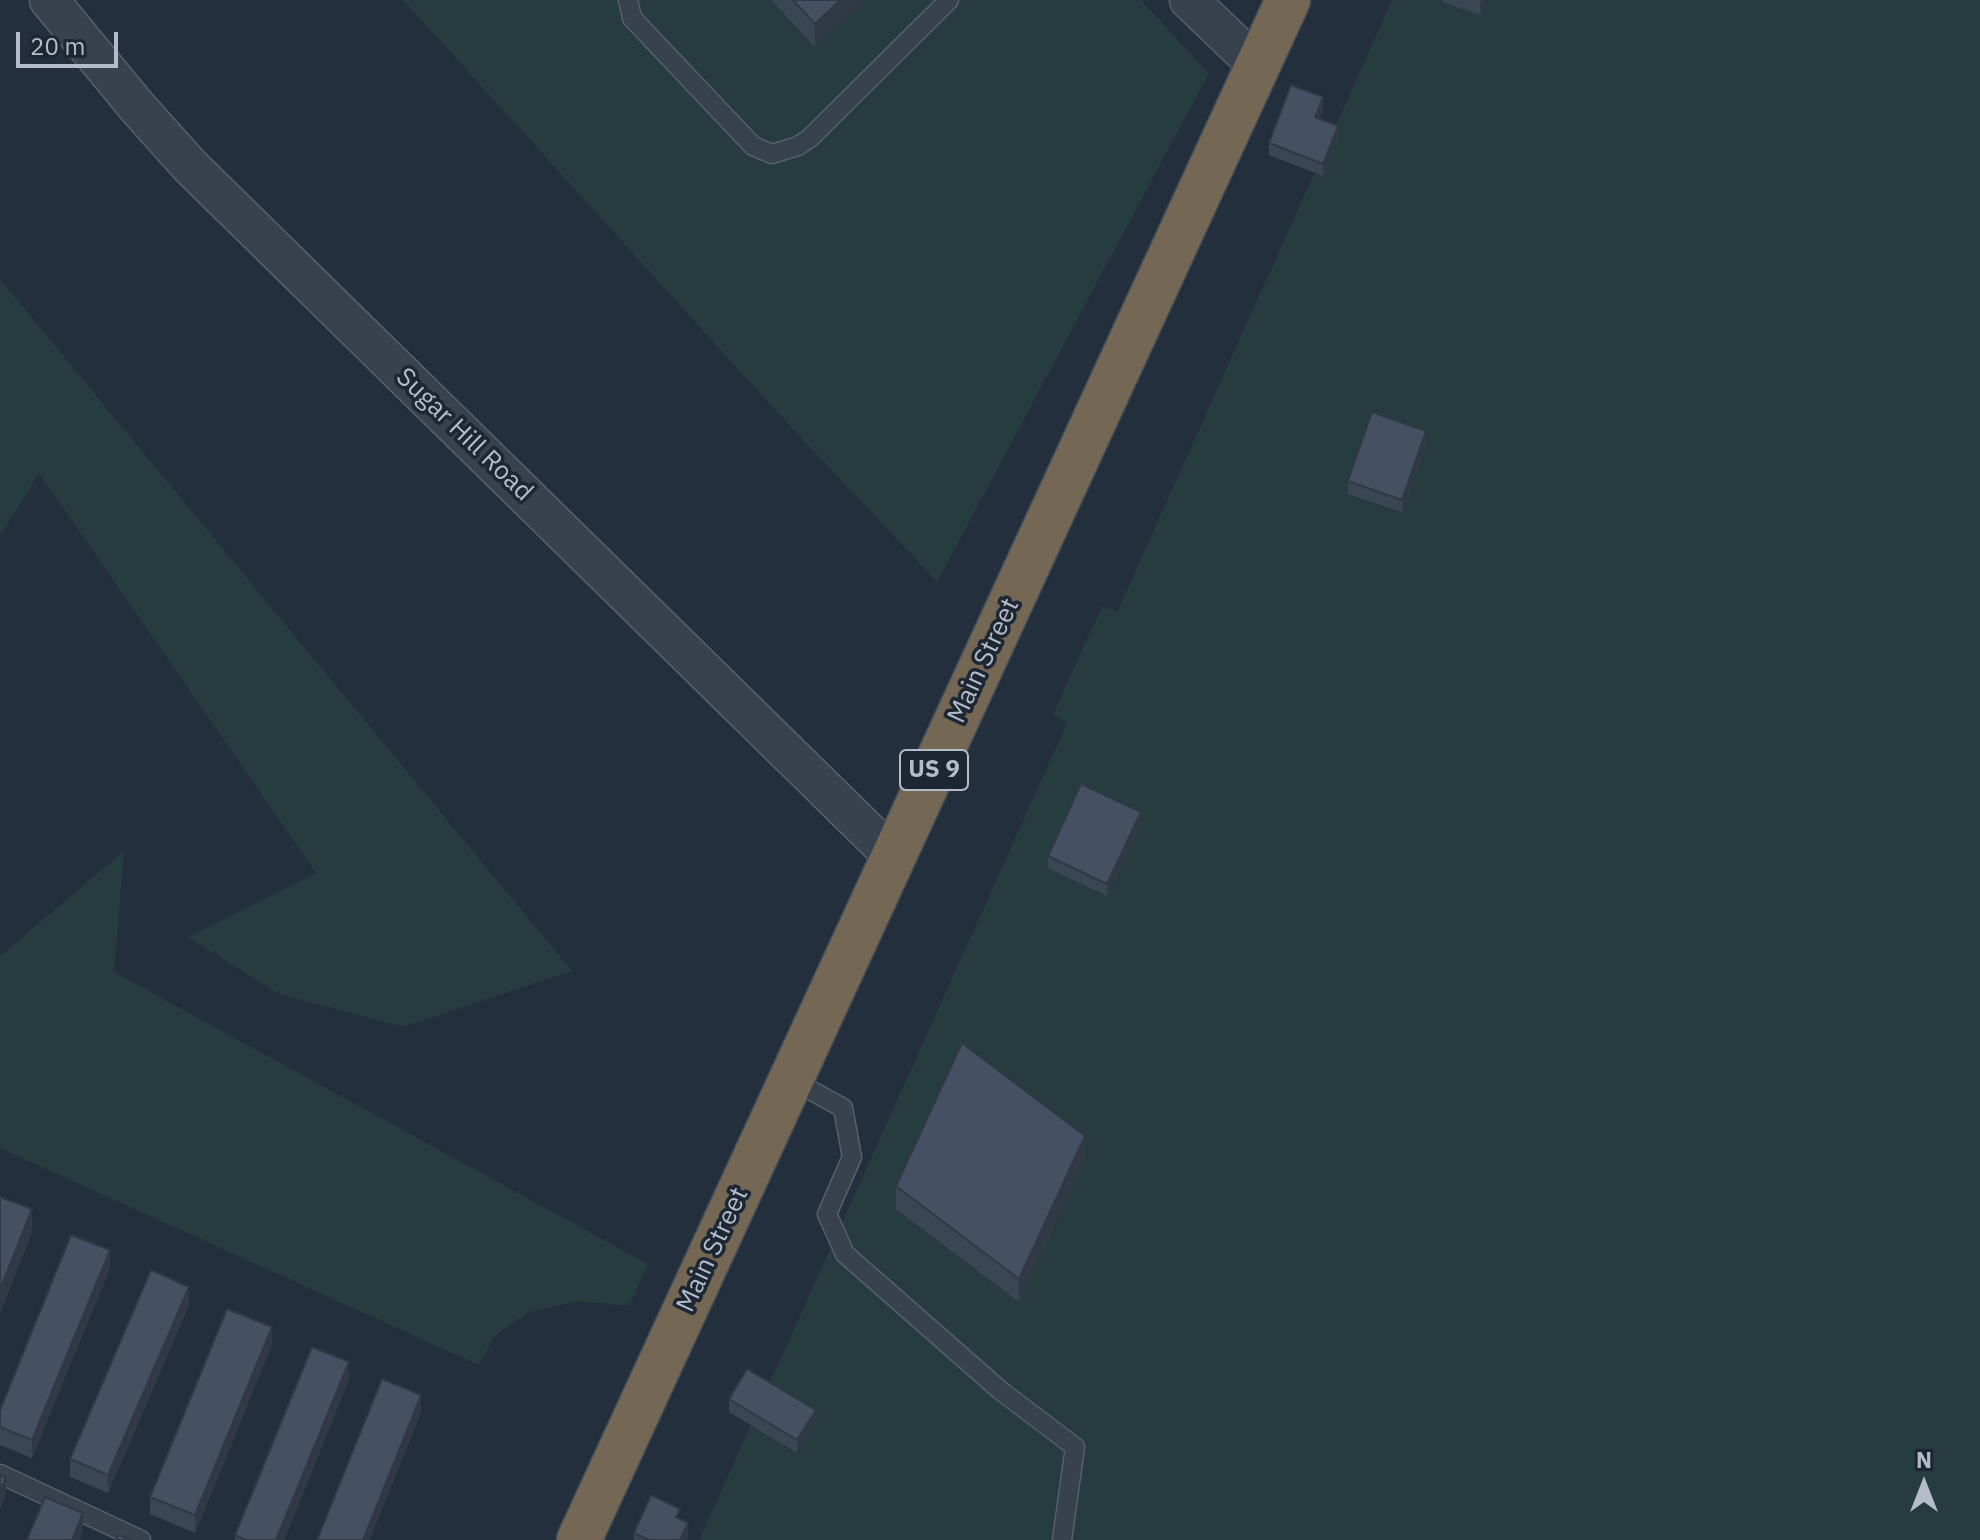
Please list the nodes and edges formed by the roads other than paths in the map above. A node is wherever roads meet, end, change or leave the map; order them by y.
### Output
1 (49, 0) edge
2 (628, 0) edge
3 (949, 0) edge
4 (1189, 0) edge
5 (1288, 0) edge
6 (1258, 66) junction
7 (894, 857) junction
8 (792, 1080) junction
9 (0, 1474) edge
10 (141, 1540) edge
11 (579, 1540) edge
12 (1062, 1540) edge

1 - 7 street, Sugar Hill Road
2 - 3 lane
4 - 6 street
5 - 6 highway, Main Street / US 9
6 - 7 highway, Main Street / US 9
7 - 8 highway, Main Street / US 9
8 - 11 highway, Main Street / US 9
8 - 12 lane
9 - 10 lane

